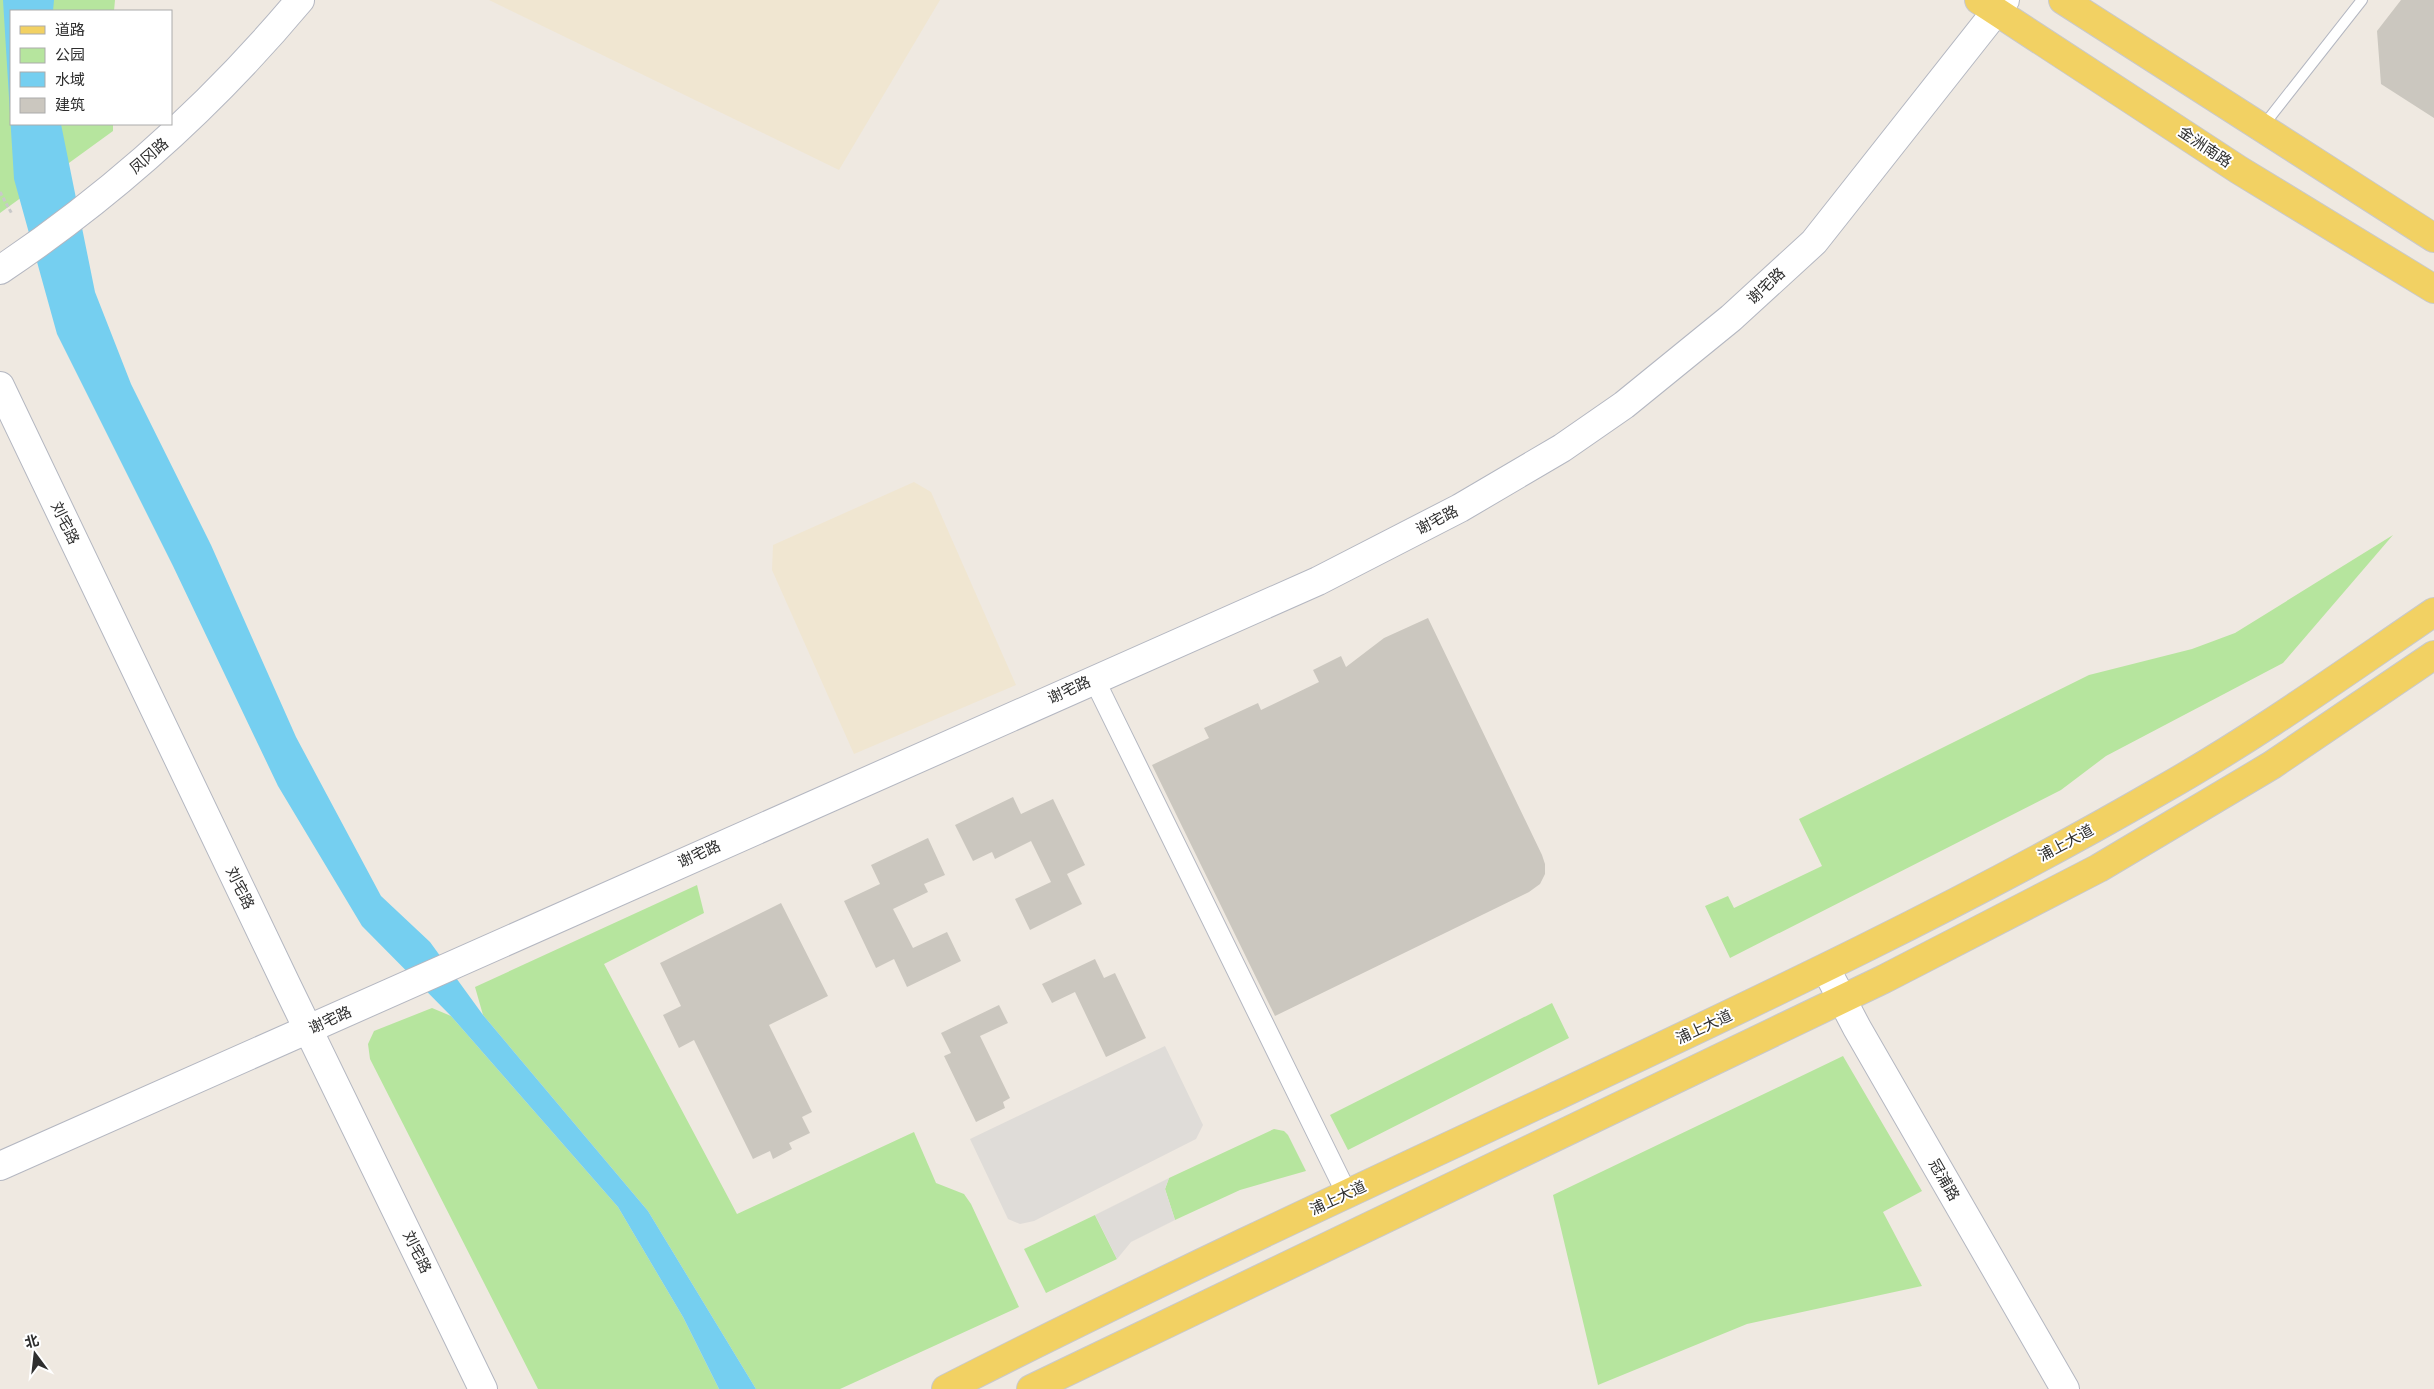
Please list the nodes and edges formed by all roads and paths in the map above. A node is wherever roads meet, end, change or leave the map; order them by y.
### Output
1 (300, 0) edge
2 (2063, 0) edge
3 (2362, 0) edge
4 (1994, 3) edge
5 (2262, 126) junction
6 (0, 192) edge
7 (12, 214) dead end
8 (2434, 238) edge
9 (0, 270) edge
10 (2430, 289) edge
11 (0, 386) edge
12 (2434, 612) edge
13 (2434, 655) edge
14 (1094, 679) junction
15 (1826, 968) junction
16 (1841, 999) junction
17 (309, 1029) junction
18 (0, 1166) edge
19 (1347, 1194) junction
20 (483, 1389) edge
21 (946, 1389) edge
22 (1031, 1389) edge
23 (2065, 1389) edge

1 - 9 street, 凤冈路
2 - 5 main road
3 - 5 lane
4 - 10 main road, 金洲南路
4 - 14 street, 谢宅路
5 - 8 main road
6 - 7 path
11 - 17 street, 刘宅路
12 - 15 main road, 浦上大道
13 - 16 main road
14 - 17 street, 谢宅路
14 - 19 street
15 - 16 street, 冠浦路
15 - 19 main road, 浦上大道
16 - 22 main road
16 - 23 street, 冠浦路
17 - 18 street, 谢宅路
17 - 20 street, 刘宅路
19 - 21 main road, 浦上大道

